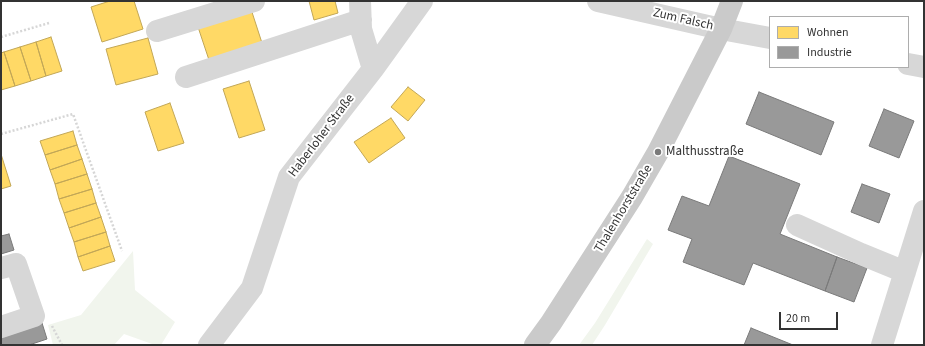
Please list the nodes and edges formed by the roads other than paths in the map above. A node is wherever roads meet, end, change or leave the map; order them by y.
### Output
1 (254, 1) edge
2 (422, 1) edge
3 (598, 1) edge
4 (732, 1) edge
5 (360, 11) edge
6 (720, 29) junction
7 (157, 31) dead end
8 (769, 38) edge
9 (909, 64) edge
10 (924, 67) edge
11 (373, 69) junction
12 (186, 77) dead end
13 (924, 211) edge
14 (797, 225) dead end
15 (1, 268) edge
16 (905, 272) junction
17 (1, 327) edge
18 (209, 345) edge
19 (535, 345) edge
20 (882, 345) edge

1 - 7 street
2 - 11 street, Haberloher Straße
3 - 6 street, Zum Falsch
4 - 6 main road, Thalenhorststraße
5 - 11 street
5 - 12 street
6 - 8 street
6 - 19 main road, Thalenhorststraße
9 - 10 street
11 - 18 street, Haberloher Straße
13 - 16 street
14 - 16 street
15 - 17 street
16 - 20 street

